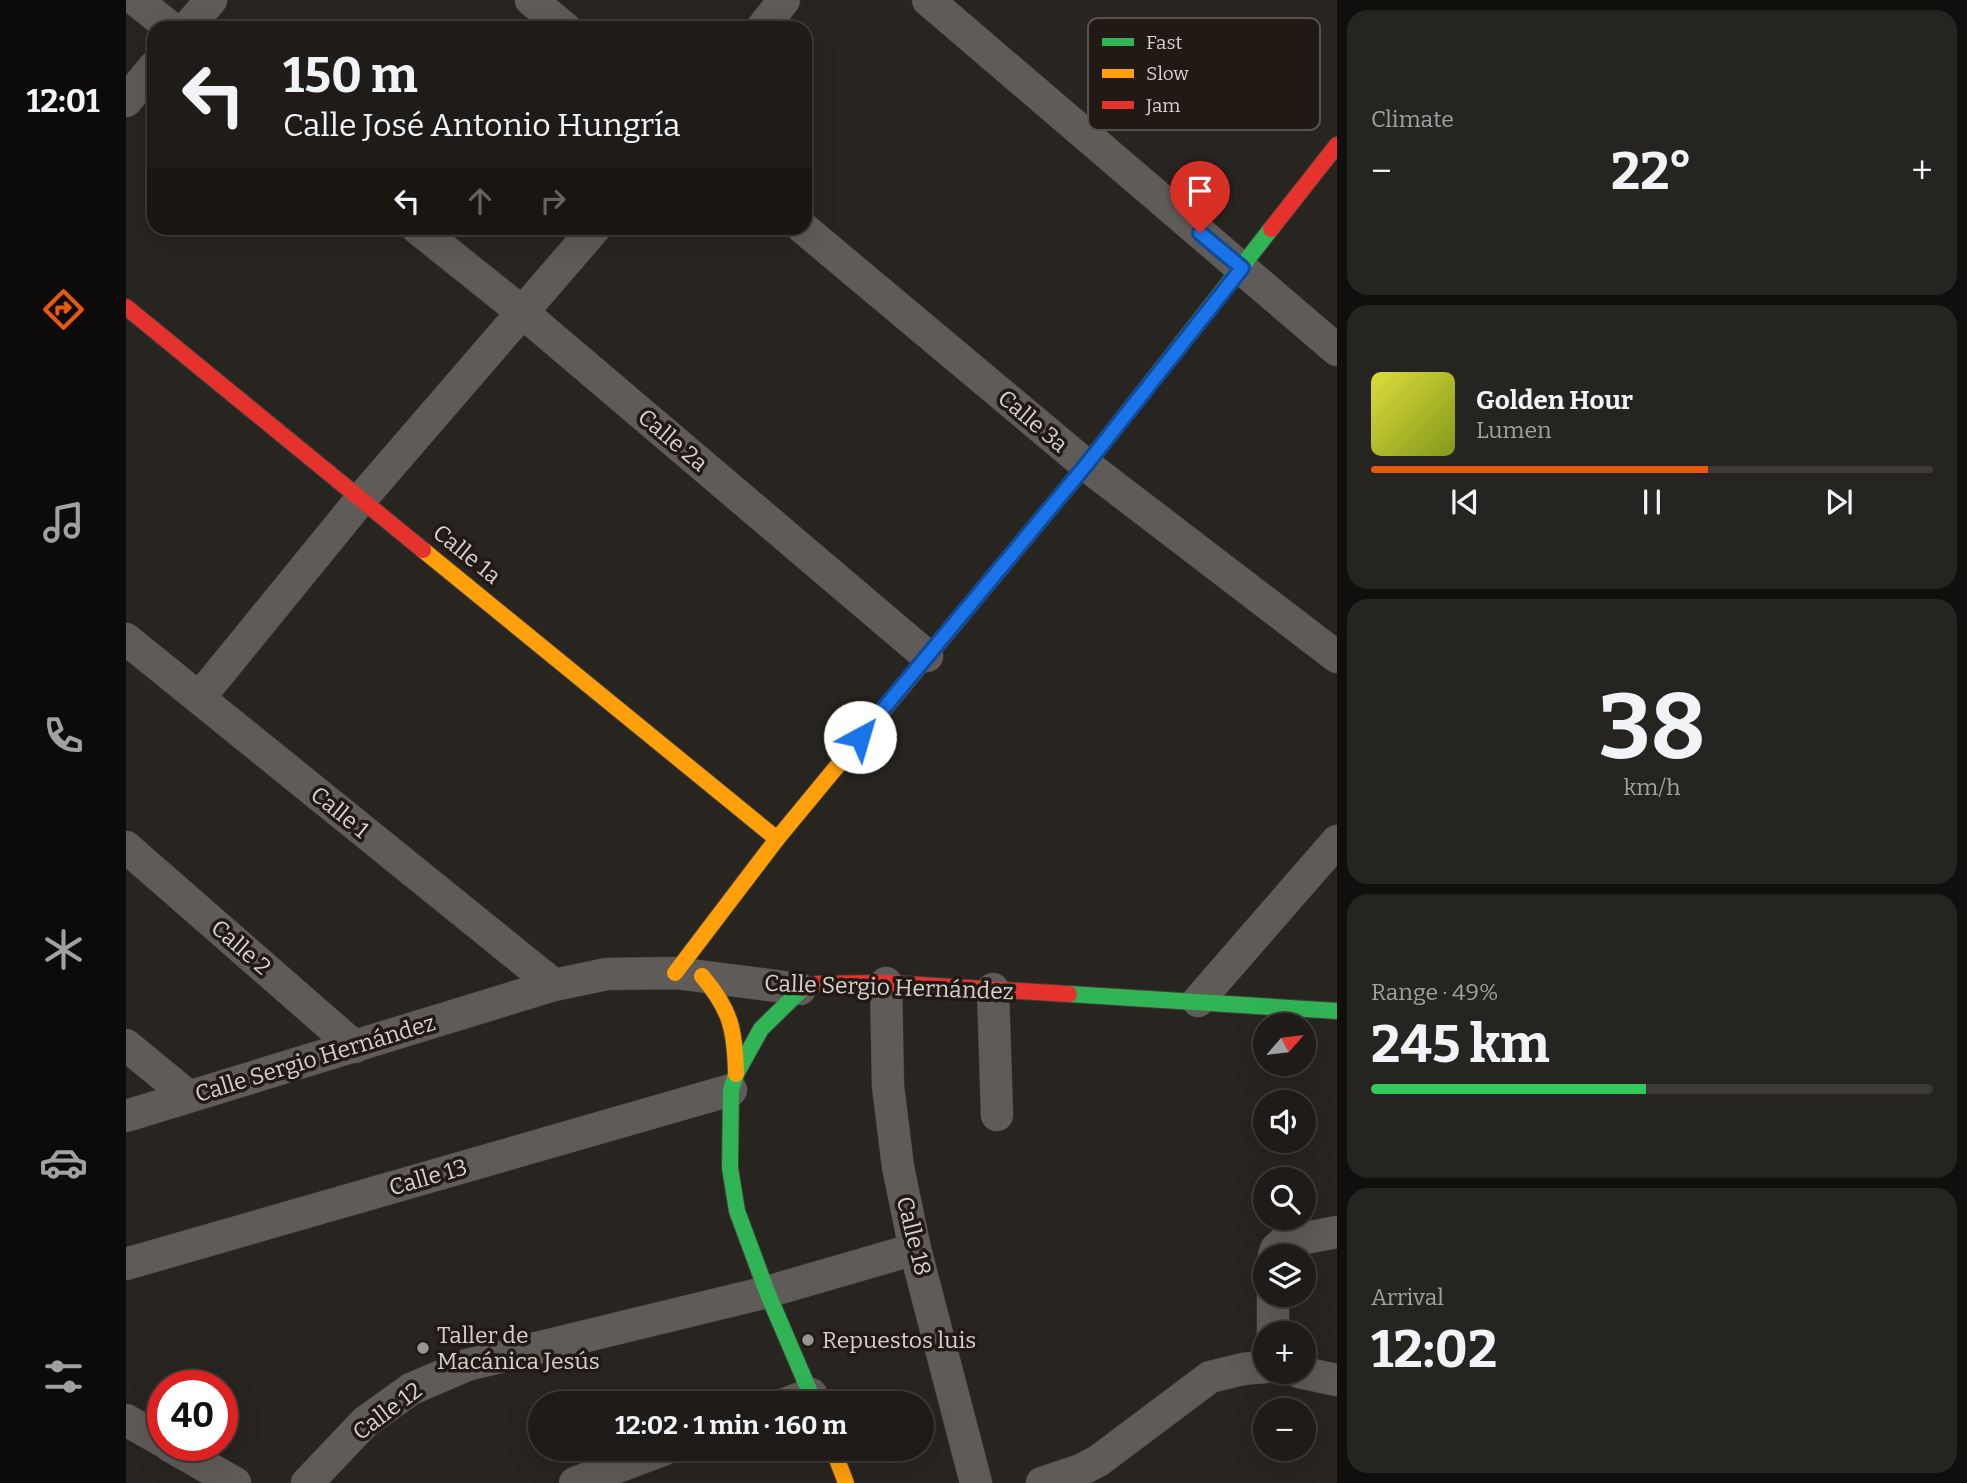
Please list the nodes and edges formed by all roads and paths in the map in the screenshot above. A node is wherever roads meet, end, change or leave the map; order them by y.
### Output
1 (136, 0) edge
2 (211, 0) edge
3 (531, 0) edge
4 (784, 0) edge
5 (928, 0) edge
6 (162, 21) edge
7 (193, 21) edge
8 (556, 21) edge
9 (768, 21) edge
10 (147, 76) edge
11 (126, 101) edge
12 (1337, 145) edge
13 (426, 235) edge
14 (589, 235) edge
15 (811, 235) edge
16 (1242, 268) junction
17 (126, 307) edge
18 (522, 312) junction
19 (1337, 350) edge
20 (1086, 465) junction
21 (362, 498) junction
22 (126, 639) edge
23 (927, 656) junction
24 (1337, 657) edge
25 (199, 698) junction
26 (777, 839) junction
27 (1337, 841) edge
28 (126, 847) edge
29 (688, 974) junction
30 (886, 983) junction
31 (554, 985) junction
32 (800, 989) junction
33 (993, 989) junction
34 (1198, 1001) junction
35 (1335, 1019) edge
36 (126, 1045) edge
37 (355, 1047) junction
38 (734, 1082) junction
39 (188, 1096) junction
40 (997, 1115) dead end
41 (126, 1116) edge
42 (1337, 1232) edge
43 (1281, 1244) edge
44 (915, 1249) junction
45 (126, 1264) edge
46 (767, 1292) junction
47 (1253, 1368) edge
48 (1316, 1376) edge
49 (1337, 1380) edge
50 (801, 1391) edge
51 (126, 1420) edge
52 (147, 1432) edge
53 (196, 1461) edge
54 (633, 1461) edge
55 (838, 1461) edge
56 (235, 1483) edge
57 (307, 1483) edge
58 (575, 1483) edge
59 (846, 1483) edge
60 (976, 1483) edge
61 (1042, 1483) edge

1 - 6 street
2 - 7 street
3 - 8 street
4 - 9 street
5 - 16 street
10 - 11 street
12 - 16 street
13 - 18 street, Calle 2a
14 - 18 street
15 - 20 street, Calle 3a
16 - 19 street
16 - 20 street
17 - 21 street, Calle 1a
18 - 21 street
18 - 23 street, Calle 2a
20 - 23 street
20 - 24 street, Calle 3a
21 - 25 street
21 - 26 street, Calle 1a
22 - 25 street, Calle 1
23 - 26 street
25 - 31 street, Calle 1
26 - 29 street
27 - 34 street
28 - 37 street, Calle 2
29 - 31 street, Calle Sergio Hernández
29 - 32 street, Calle Sergio Hernández
29 - 38 street
30 - 32 street, Calle Sergio Hernández
30 - 33 street, Calle Sergio Hernández
30 - 44 street, Calle 18
31 - 37 street, Calle Sergio Hernández
32 - 38 street
33 - 34 street, Calle Sergio Hernández
33 - 40 street
34 - 35 street, Calle Sergio Hernández
36 - 39 street
37 - 39 street, Calle Sergio Hernández
38 - 45 street, Calle 13
38 - 46 street
39 - 41 street, Calle Sergio Hernández
42 - 43 street
44 - 46 street, Calle 12
44 - 60 street, Calle 18
46 - 50 street
46 - 57 street, Calle 12
47 - 61 street
48 - 49 street
51 - 52 street
53 - 56 street
54 - 58 street
55 - 59 street

